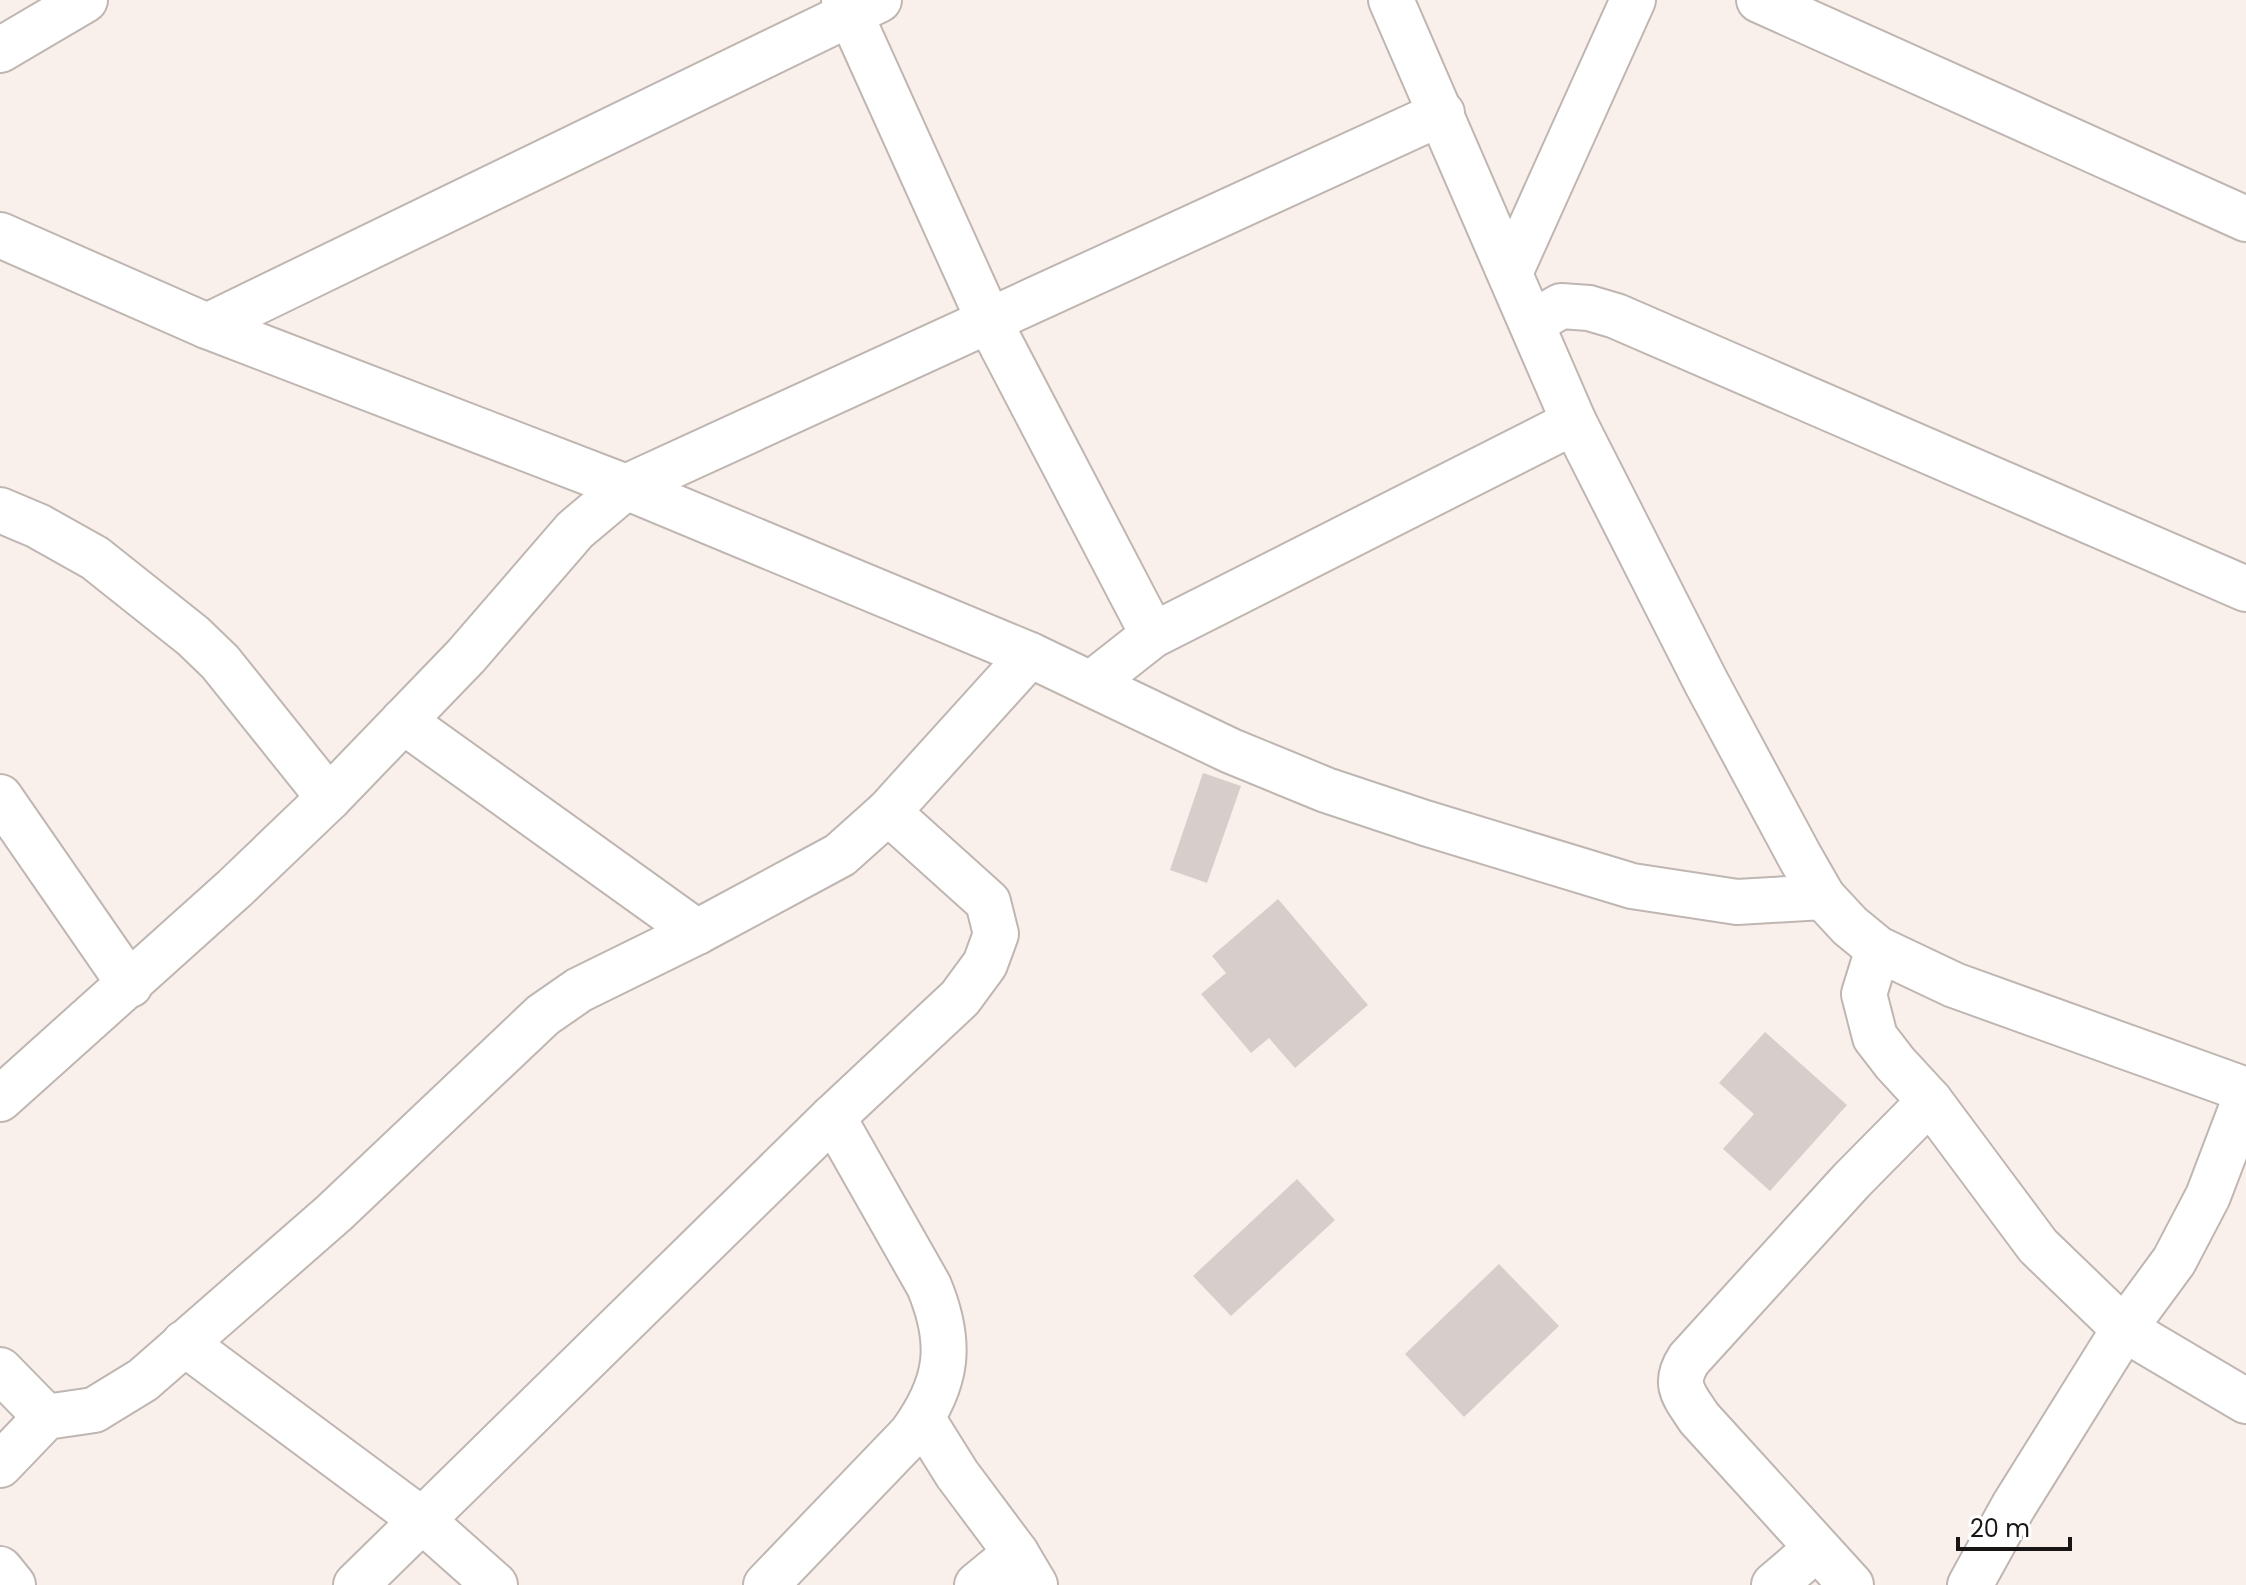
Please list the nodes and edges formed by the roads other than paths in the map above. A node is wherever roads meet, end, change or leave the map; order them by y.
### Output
1 (85, 0) edge
2 (1391, 0) edge
3 (1633, 0) edge
4 (1759, 0) edge
5 (857, 4) edge
6 (0, 50) edge
7 (1442, 113) junction
8 (2246, 219) edge
9 (0, 235) edge
10 (1510, 273) junction
11 (989, 321) junction
12 (1532, 323) junction
13 (207, 326) junction
14 (1574, 422) junction
15 (626, 487) junction
16 (0, 510) edge
17 (2246, 589) edge
18 (1153, 635) junction
19 (1030, 655) junction
20 (1092, 683) junction
21 (403, 721) junction
22 (0, 797) edge
23 (329, 798) junction
24 (888, 812) junction
25 (1823, 897) junction
26 (697, 932) junction
27 (1878, 949) junction
28 (130, 985) junction
29 (2246, 1093) edge
30 (0, 1099) edge
31 (1930, 1101) junction
32 (833, 1117) junction
33 (2124, 1329) junction
34 (184, 1343) junction
35 (0, 1370) edge
36 (2246, 1401) edge
37 (46, 1417) junction
38 (922, 1418) junction
39 (0, 1465) edge
40 (422, 1520) junction
41 (1816, 1549) junction
42 (0, 1569) edge
43 (1025, 1569) edge
44 (13, 1585) edge
45 (356, 1585) edge
46 (495, 1585) edge
47 (766, 1585) edge
48 (977, 1585) edge
49 (1774, 1585) edge
50 (1851, 1585) edge
51 (1970, 1585) edge

1 - 6 street
2 - 7 street
3 - 10 street
4 - 8 street
5 - 11 street
5 - 13 street
7 - 10 street
7 - 11 street
9 - 13 street
10 - 12 street
11 - 15 street
11 - 18 street
12 - 14 street
12 - 17 street
13 - 15 street
14 - 18 street
14 - 25 street
15 - 19 street
15 - 21 street
16 - 23 street
18 - 20 street
19 - 20 street
19 - 24 street
20 - 25 street
21 - 23 street
21 - 26 street
22 - 28 street
23 - 28 street
24 - 26 street
24 - 32 street
25 - 27 street
26 - 34 street
27 - 29 street
27 - 31 street
28 - 30 street
29 - 33 street
31 - 33 street
31 - 41 street
32 - 38 street
32 - 40 street
33 - 36 street
33 - 51 street
34 - 37 street
34 - 40 street
35 - 37 street
37 - 39 street
38 - 43 street
38 - 47 street
40 - 45 street
40 - 46 street
41 - 49 street
41 - 50 street
42 - 44 street
43 - 48 street

